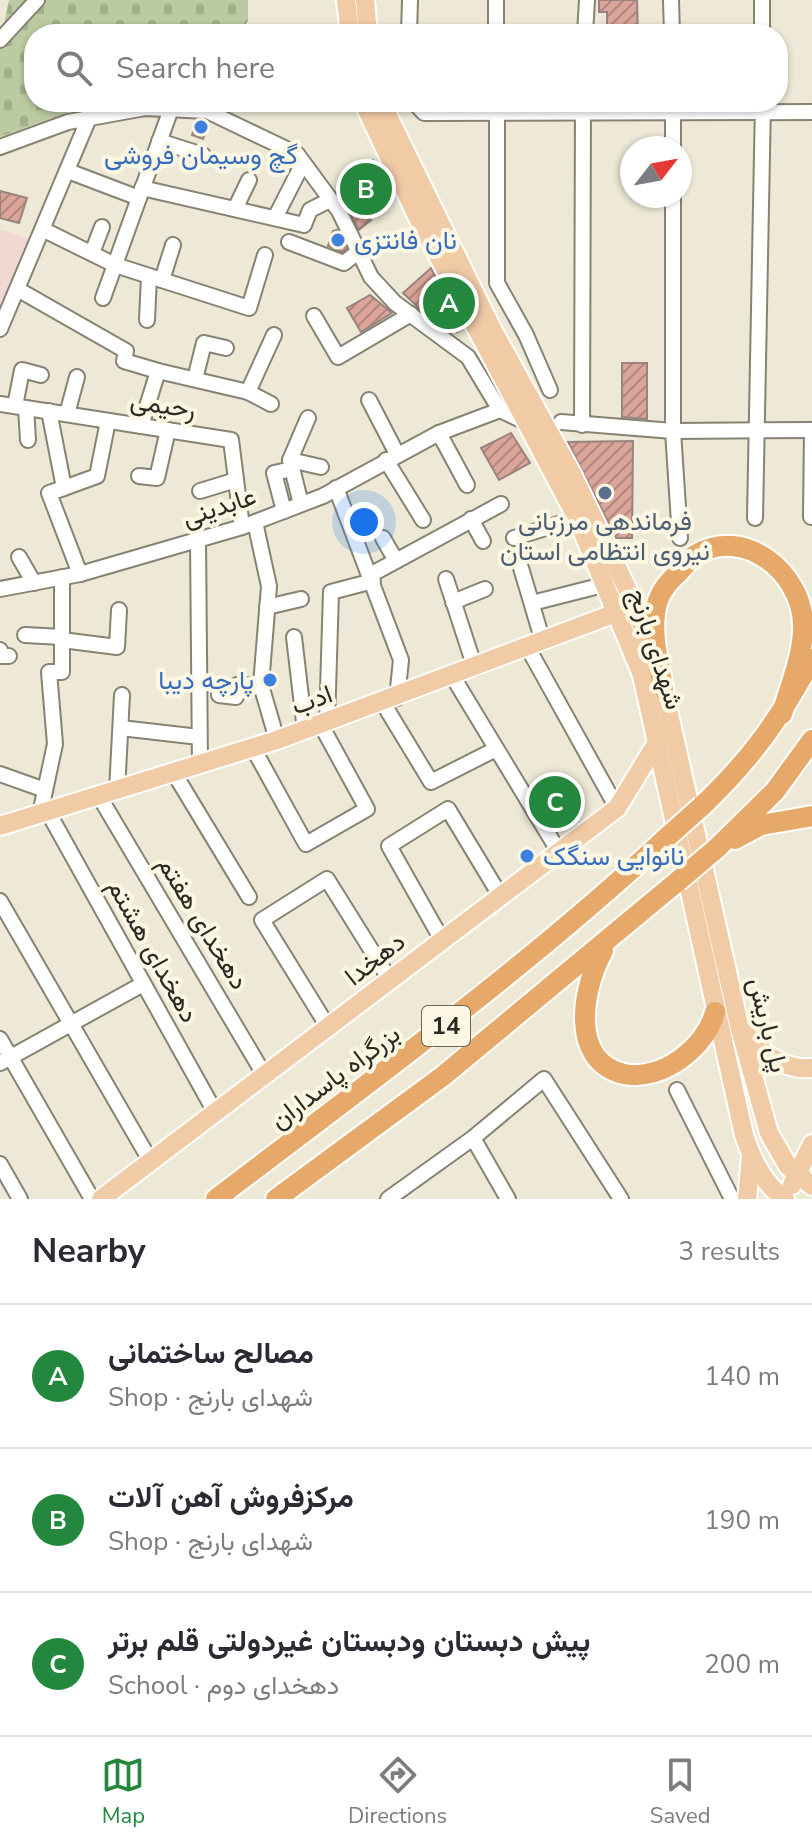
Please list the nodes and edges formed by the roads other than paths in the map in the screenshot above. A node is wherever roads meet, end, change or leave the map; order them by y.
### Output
1 (37, 0) edge
2 (346, 0) edge
3 (365, 0) edge
4 (410, 0) edge
5 (496, 0) edge
6 (587, 0) edge
7 (671, 0) edge
8 (762, 0) edge
9 (349, 24) edge
10 (367, 24) edge
11 (409, 24) edge
12 (496, 24) edge
13 (586, 24) edge
14 (672, 24) edge
15 (762, 24) edge
16 (0, 40) edge
17 (788, 110) edge
18 (123, 112) edge
19 (173, 112) edge
20 (209, 112) edge
21 (368, 112) edge
22 (386, 112) edge
23 (497, 112) edge
24 (583, 112) edge
25 (673, 112) edge
26 (763, 112) edge
27 (812, 112) edge
28 (89, 118) junction
29 (673, 136) edge
30 (159, 141) junction
31 (0, 147) edge
32 (203, 155) dead end
33 (303, 163) junction
34 (68, 171) junction
35 (249, 180) dead end
36 (141, 193) junction
37 (330, 200) junction
38 (673, 208) edge
39 (235, 209) junction
40 (275, 218) junction
41 (102, 227) dead end
42 (44, 230) junction
43 (289, 242) dead end
44 (173, 245) dead end
45 (359, 251) junction
46 (92, 253) junction
47 (265, 255) dead end
48 (115, 265) junction
49 (155, 278) junction
50 (19, 290) junction
51 (103, 298) dead end
52 (411, 314) junction
53 (314, 316) dead end
54 (147, 320) dead end
55 (0, 329) edge
56 (274, 335) dead end
57 (226, 348) dead end
58 (158, 371) junction
59 (41, 375) dead end
60 (77, 377) dead end
61 (195, 379) junction
62 (550, 390) dead end
63 (248, 392) junction
64 (369, 400) dead end
65 (271, 404) dead end
66 (14, 406) edge
67 (500, 410) junction
68 (49, 411) junction
69 (67, 414) junction
70 (308, 418) dead end
71 (108, 421) junction
72 (561, 422) dead end
73 (527, 423) junction
74 (582, 425) junction
75 (141, 426) junction
76 (168, 430) junction
77 (756, 430) junction
78 (812, 430) edge
79 (673, 431) junction
80 (439, 433) junction
81 (28, 440) dead end
82 (392, 457) junction
83 (291, 464) junction
84 (321, 467) dead end
85 (139, 476) dead end
86 (236, 480) junction
87 (467, 485) dead end
88 (64, 488) junction
89 (336, 488) junction
90 (200, 491) dead end
91 (301, 504) junction
92 (501, 504) dead end
93 (284, 511) junction
94 (811, 517) edge
95 (577, 518) junction
96 (755, 518) dead end
97 (471, 519) junction
98 (423, 520) dead end
99 (249, 524) junction
100 (383, 538) dead end
101 (514, 538) dead end
102 (680, 538) dead end
103 (198, 540) junction
104 (483, 541) dead end
105 (19, 557) dead end
106 (396, 561) junction
107 (521, 568) dead end
108 (80, 574) junction
109 (62, 577) junction
110 (371, 578) junction
111 (446, 579) dead end
112 (34, 583) junction
113 (607, 584) junction
114 (0, 589) edge
115 (485, 589) dead end
116 (301, 599) dead end
117 (453, 602) junction
118 (532, 603) junction
119 (267, 607) junction
120 (626, 609) junction
121 (119, 610) dead end
122 (25, 635) dead end
123 (294, 637) dead end
124 (62, 638) junction
125 (536, 645) junction
126 (812, 659) edge
127 (475, 668) junction
128 (453, 677) junction
129 (261, 685) junction
130 (663, 688) junction
131 (122, 695) dead end
132 (219, 695) dead end
133 (390, 700) junction
134 (782, 714) junction
135 (318, 726) junction
136 (121, 728) junction
137 (199, 737) junction
138 (277, 740) junction
139 (812, 740) edge
140 (658, 741) junction
141 (253, 748) junction
142 (496, 749) junction
143 (200, 766) junction
144 (174, 773) junction
145 (0, 774) edge
146 (45, 790) junction
147 (108, 793) junction
148 (617, 808) junction
149 (44, 813) junction
150 (812, 816) edge
151 (0, 826) edge
152 (717, 848) junction
153 (559, 852) junction
154 (249, 897) dead end
155 (501, 897) junction
156 (0, 901) edge
157 (442, 940) junction
158 (609, 941) junction
159 (390, 980) junction
160 (143, 984) junction
161 (715, 1012) junction
162 (72, 1023) junction
163 (328, 1027) junction
164 (740, 1029) junction
165 (0, 1039) edge
166 (5, 1060) edge
167 (812, 1068) edge
168 (265, 1076) junction
169 (677, 1090) dead end
170 (215, 1112) junction
171 (769, 1133) junction
172 (744, 1135) junction
173 (473, 1138) junction
174 (812, 1144) edge
175 (751, 1156) junction
176 (151, 1162) junction
177 (0, 1164) edge
178 (804, 1181) edge
179 (393, 1198) edge
180 (20, 1199) edge
181 (92, 1199) edge
182 (101, 1199) edge
183 (216, 1199) edge
184 (276, 1199) edge
185 (508, 1199) edge
186 (621, 1199) edge
187 (732, 1199) edge
188 (747, 1199) edge
189 (784, 1199) edge

1 - 16 street
2 - 9 main road
3 - 10 main road
4 - 11 street
5 - 12 street
6 - 13 street
7 - 14 street
8 - 15 street
17 - 27 street
18 - 28 street
19 - 30 street
20 - 33 street
21 - 73 main road, شهدای بارنج
22 - 120 main road
23 - 62 street
24 - 74 street
25 - 29 street
26 - 77 street
28 - 31 street
28 - 34 street
30 - 32 street
30 - 36 street
33 - 37 street
33 - 40 street
34 - 36 street
34 - 42 street
35 - 39 street
36 - 39 street
36 - 48 street
37 - 40 street
37 - 45 street
38 - 79 street
39 - 40 street
41 - 46 street
42 - 46 street
42 - 50 street
43 - 45 street
44 - 49 street
45 - 52 street
46 - 48 street
47 - 49 street
48 - 49 street
48 - 51 street
49 - 54 street
50 - 55 street
50 - 58 street
52 - 53 street
52 - 67 street
56 - 63 street
57 - 61 street
58 - 61 street
58 - 75 street
59 - 66 street
60 - 69 street
61 - 63 street
63 - 65 street
64 - 82 street
66 - 68 street, رحیمی
66 - 81 street
67 - 73 street
67 - 80 street, عابدینی
68 - 69 street, رحیمی
68 - 88 street
69 - 71 street, رحیمی
70 - 83 street
71 - 75 street, رحیمی
71 - 88 street
72 - 74 street
73 - 95 main road, شهدای بارنج
74 - 79 street
75 - 76 street, رحیمی
76 - 85 street
76 - 86 street, رحیمی
77 - 78 street
77 - 79 street
77 - 96 street
78 - 94 street
79 - 102 street
80 - 82 street, عابدینی
80 - 87 street
82 - 89 street, عابدینی
82 - 98 street
83 - 84 street
83 - 91 street
83 - 93 street
86 - 90 street
86 - 99 street, رحیمی
88 - 108 street
89 - 91 street, عابدینی
89 - 110 street
91 - 93 street, عابدینی
92 - 97 street
93 - 99 street, عابدینی
95 - 101 street
95 - 113 main road, شهدای بارنج
97 - 104 street
97 - 106 street
99 - 103 street, عابدینی
99 - 119 street, رحیمی
100 - 106 street
103 - 108 street, عابدینی
103 - 137 street
105 - 112 street
106 - 110 street
107 - 118 street
108 - 109 street, عابدینی
109 - 112 street, عابدینی
109 - 124 street
110 - 133 street
110 - 135 street
111 - 117 street
112 - 114 street, عابدینی
113 - 118 street
113 - 120 main road, شهدای بارنج
115 - 117 street
116 - 119 street
117 - 127 street
118 - 125 street
119 - 129 street, رحیمی
120 - 125 main road, ادب
120 - 130 main road, پل باریش
120 - 140 main road, شهدای بارنج
121 - 124 street
122 - 124 street
123 - 135 street
124 - 146 street
125 - 127 main road, ادب
125 - 148 street
126 - 134 highway, 14
127 - 128 main road, ادب
128 - 133 main road, ادب
128 - 142 street
129 - 132 street
129 - 138 street
130 - 134 highway
130 - 164 main road, پل باریش
131 - 136 street
133 - 135 main road, ادب
133 - 142 street
134 - 183 highway, بزرگراه پاسداران / 14, bridge
135 - 138 main road, ادب
135 - 141 street
136 - 137 street
136 - 147 street
137 - 143 street
138 - 141 main road, ادب
139 - 152 highway, 14
140 - 148 main road, دهخدا
140 - 161 main road, شهدای بارنج
141 - 143 main road, ادب
142 - 153 street
143 - 144 main road, ادب
144 - 147 main road, ادب
144 - 154 street
145 - 146 street
146 - 149 street
147 - 149 main road, ادب
147 - 168 street, دهخدای هفتم
148 - 153 main road, دهخدا
149 - 151 main road, ادب
149 - 160 street, دهخدای هشتم
150 - 152 highway
152 - 158 highway, 14, bridge
153 - 155 main road, دهخدا
155 - 157 main road, دهخدا
155 - 157 street
156 - 162 street
157 - 159 main road, دهخدا
158 - 161 highway
158 - 184 highway, 14
159 - 163 main road, دهخدا
159 - 163 street
160 - 162 street
160 - 170 street, دهخدای هشتم
161 - 172 main road, شهدای بارنج
162 - 166 street
162 - 176 street
163 - 168 main road, دهخدا
164 - 167 main road
164 - 171 main road, پل باریش
165 - 166 street
166 - 181 street
168 - 170 main road, دهخدا
169 - 187 street
170 - 176 main road, دهخدا
171 - 172 main road
171 - 178 main road, پل باریش
172 - 175 main road, شهدای بارنج
173 - 179 street
173 - 185 street
173 - 186 street
174 - 178 main road
175 - 188 main road
175 - 189 main road, شهدای بارنج
176 - 182 main road, دهخدا
177 - 180 street
178 - 189 main road

